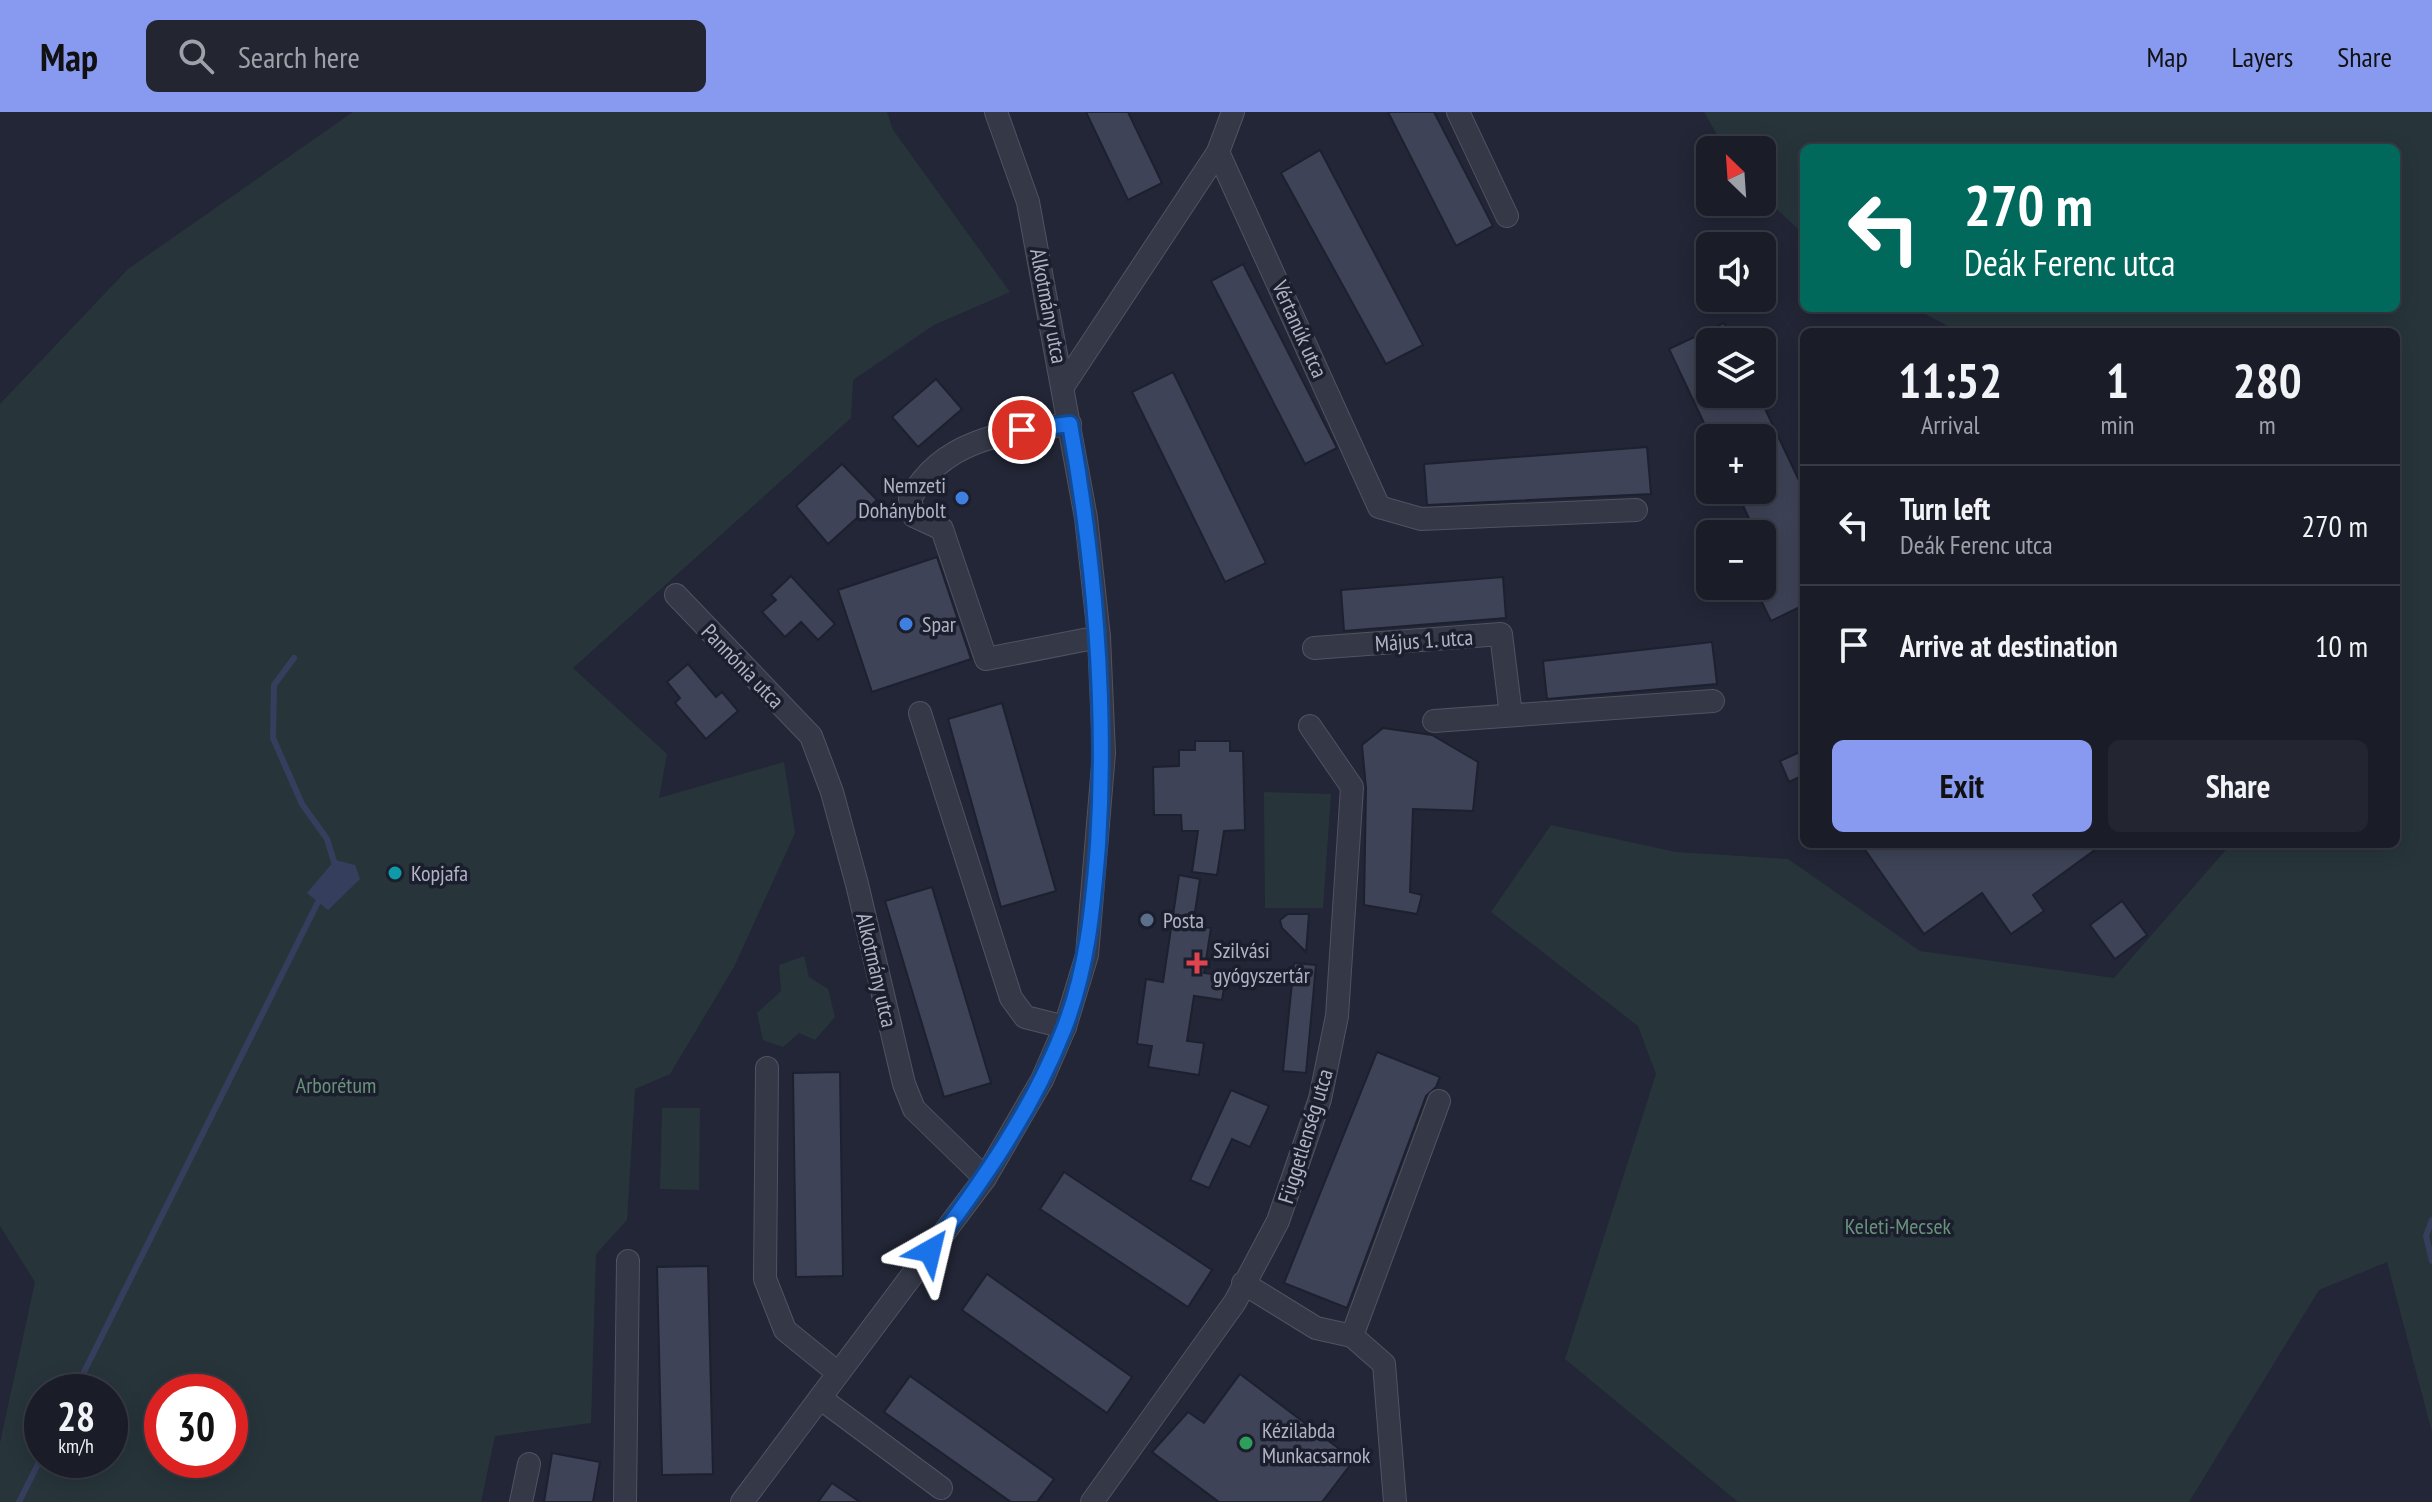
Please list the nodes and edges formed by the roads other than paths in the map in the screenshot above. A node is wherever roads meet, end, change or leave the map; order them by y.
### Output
1 (996, 112) edge
2 (1233, 112) edge
3 (1458, 112) edge
4 (1218, 152) junction
5 (1507, 216) dead end
6 (1064, 385) junction
7 (1070, 424) junction
8 (1636, 510) dead end
9 (676, 595) dead end
10 (1099, 637) junction
11 (1314, 648) dead end
12 (1713, 701) dead end
13 (920, 713) dead end
14 (1511, 715) junction
15 (1434, 721) dead end
16 (1310, 726) dead end
17 (811, 736) joint
18 (1065, 1027) junction
19 (767, 1068) dead end
20 (1439, 1101) dead end
21 (985, 1178) junction
22 (628, 1261) dead end
23 (1243, 1283) junction
24 (1352, 1336) junction
25 (838, 1373) junction
26 (820, 1398) junction
27 (529, 1464) dead end
28 (941, 1488) dead end
29 (521, 1502) edge
30 (625, 1502) edge
31 (742, 1502) edge
32 (1092, 1502) edge
33 (1395, 1502) edge

1 - 6 street, Alkotmány utca
2 - 4 street
3 - 5 street
4 - 6 street
4 - 8 street, Vértanúk utca
6 - 7 street, Alkotmány utca
7 - 10 street, Alkotmány utca
7 - 10 street
9 - 17 street, Pannónia utca
10 - 18 street, Alkotmány utca
11 - 14 street, Május 1. utca
12 - 14 street
13 - 18 street
14 - 15 street
16 - 23 street, Függetlenség utca
17 - 21 street, Alkotmány utca
18 - 21 street, Alkotmány utca
19 - 25 street
20 - 24 street
21 - 25 street, Alkotmány utca
22 - 30 street
23 - 24 street
23 - 32 street, Függetlenség utca
24 - 33 street
25 - 26 street, Alkotmány utca
26 - 28 street
26 - 31 street, Alkotmány utca
27 - 29 street

